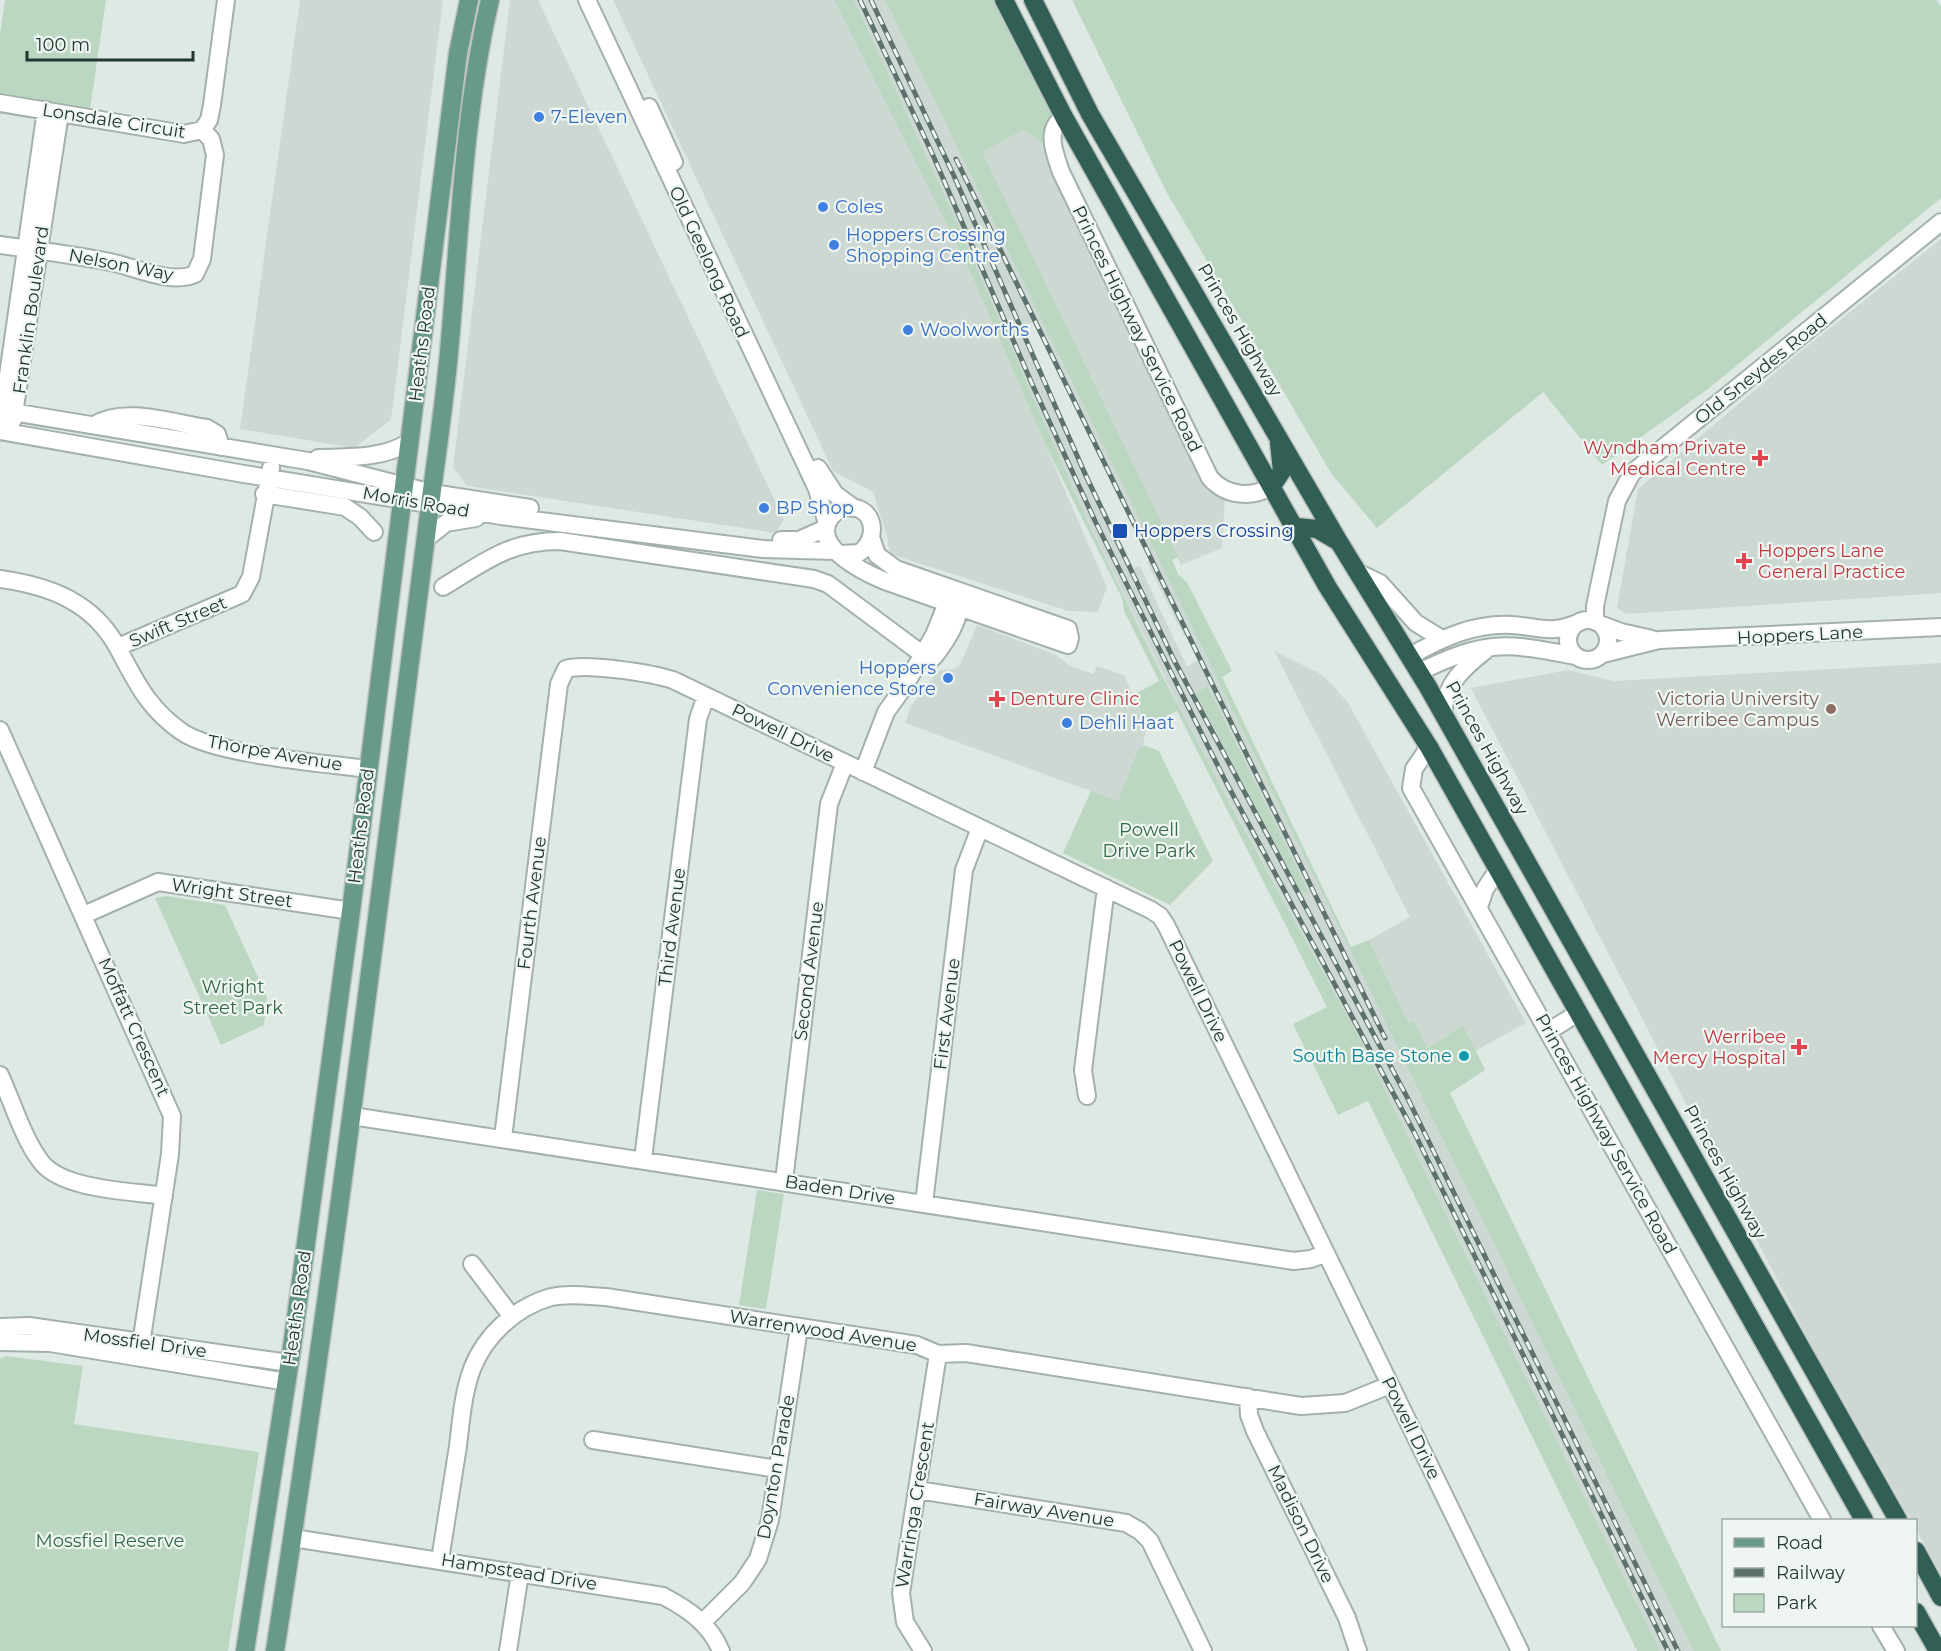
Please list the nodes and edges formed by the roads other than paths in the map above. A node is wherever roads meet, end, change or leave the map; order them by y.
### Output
1 (226, 0) edge
2 (469, 0) edge
3 (490, 0) edge
4 (1004, 0) edge
5 (1033, 0) edge
6 (596, 4) edge
7 (0, 103) edge
8 (53, 112) junction
9 (1090, 114) junction
10 (1064, 117) junction
11 (202, 130) junction
12 (1941, 222) edge
13 (0, 245) edge
14 (33, 250) junction
15 (754, 345) junction
16 (6, 411) edge
17 (4, 431) edge
18 (1279, 438) junction
19 (409, 442) junction
20 (255, 453) junction
21 (296, 459) junction
22 (244, 474) junction
23 (271, 478) junction
24 (1272, 486) junction
25 (402, 492) junction
26 (264, 494) junction
27 (431, 499) junction
28 (854, 508) junction
29 (501, 516) junction
30 (826, 526) junction
31 (1296, 527) junction
32 (374, 532) dead end
33 (426, 539) junction
34 (1335, 539) junction
35 (872, 540) junction
36 (1310, 552) junction
37 (838, 553) junction
38 (1357, 572) junction
39 (0, 579) edge
40 (443, 587) dead end
41 (956, 601) junction
42 (1591, 619) junction
43 (1941, 627) edge
44 (1442, 639) junction
45 (1659, 640) junction
46 (933, 645) junction
47 (1492, 646) junction
48 (118, 647) junction
49 (1603, 654) junction
50 (1575, 656) junction
51 (1415, 664) junction
52 (566, 669) joint
53 (1388, 680) junction
54 (706, 696) junction
55 (1443, 713) junction
56 (0, 730) edge
57 (1429, 747) junction
58 (854, 767) junction
59 (368, 769) junction
60 (397, 774) junction
61 (980, 828) junction
62 (1497, 871) junction
63 (1106, 888) junction
64 (1479, 907) junction
65 (351, 911) junction
66 (84, 915) junction
67 (1602, 996) junction
68 (1578, 1012) junction
69 (1549, 1031) junction
70 (0, 1075) edge
71 (1087, 1096) dead end
72 (1668, 1114) junction
73 (352, 1116) junction
74 (1644, 1129) junction
75 (503, 1138) junction
76 (644, 1160) junction
77 (784, 1181) junction
78 (164, 1196) junction
79 (924, 1203) junction
80 (1326, 1253) junction
81 (472, 1264) dead end
82 (512, 1317) junction
83 (0, 1327) edge
84 (799, 1328) junction
85 (0, 1342) edge
86 (140, 1350) junction
87 (938, 1354) junction
88 (290, 1363) junction
89 (319, 1369) junction
90 (286, 1382) junction
91 (1390, 1385) junction
92 (316, 1389) junction
93 (1248, 1397) junction
94 (593, 1440) dead end
95 (777, 1469) junction
96 (918, 1490) junction
97 (1821, 1519) edge
98 (1863, 1519) edge
99 (1897, 1519) edge
100 (263, 1534) junction
101 (293, 1538) junction
102 (440, 1560) junction
103 (1918, 1563) edge
104 (520, 1573) junction
105 (1941, 1597) edge
106 (1917, 1614) edge
107 (703, 1622) junction
108 (1882, 1627) edge
109 (245, 1651) edge
110 (275, 1651) edge
111 (508, 1651) edge
112 (721, 1651) edge
113 (923, 1651) edge
114 (1203, 1651) edge
115 (1358, 1651) edge
116 (1521, 1651) edge
117 (1896, 1651) edge
118 (1938, 1651) edge

1 - 11 street, Lonsdale Circuit
2 - 19 main road, Heaths Road
3 - 27 main road, Heaths Road
4 - 10 highway
5 - 9 highway, Princes Highway
6 - 15 street, Old Geelong Road
7 - 8 street, Lonsdale Circuit
8 - 11 street, Lonsdale Circuit
8 - 14 street, Franklin Boulevard
9 - 10 highway
9 - 18 highway, Princes Highway
10 - 24 highway
10 - 24 street, Princes Highway Service Road
11 - 14 street, Nelson Way
12 - 42 street, Old Sneydes Road
13 - 14 street
14 - 16 street, Franklin Boulevard
15 - 28 street, Old Geelong Road
15 - 30 street, Old Geelong Road
16 - 17 street, Franklin Boulevard
16 - 20 street, Morris Road
17 - 22 street, Morris Road
18 - 24 highway
18 - 34 highway, Princes Highway
19 - 21 street
19 - 25 main road, Heaths Road
20 - 21 street, Morris Road
20 - 23 street
21 - 25 street, Morris Road
22 - 23 street, Morris Road
22 - 26 street
23 - 25 street, Morris Road
23 - 26 street, Swift Street
24 - 31 highway
25 - 27 street, Morris Road
25 - 59 main road, Heaths Road
26 - 32 street
26 - 48 street, Swift Street
27 - 29 street, Morris Road
27 - 30 street, Morris Road
27 - 33 main road, Heaths Road
28 - 30 street
28 - 35 street
29 - 33 street
29 - 37 street, Morris Road
30 - 37 street
31 - 34 highway
31 - 36 highway
33 - 60 main road, Heaths Road
34 - 36 street
34 - 38 highway, Princes Highway
35 - 37 street
35 - 41 street
36 - 53 highway
37 - 41 street
38 - 44 street
38 - 51 highway, Princes Highway
39 - 48 street, Thorpe Avenue
40 - 46 street
41 - 41 street
41 - 46 street
41 - 46 street
42 - 44 street
42 - 45 street, Hoppers Lane
42 - 49 street
42 - 50 street
43 - 45 street, Hoppers Lane
44 - 51 street
45 - 49 street, Hoppers Lane
46 - 58 street, Second Avenue
47 - 50 street
47 - 51 street
47 - 55 street
48 - 59 street, Thorpe Avenue
49 - 50 street
51 - 53 highway
51 - 55 highway, Princes Highway
52 - 54 street, Powell Drive
52 - 75 street, Fourth Avenue
53 - 57 highway
54 - 58 street, Powell Drive
54 - 76 street, Third Avenue
55 - 67 highway, Princes Highway
56 - 66 street, Moffatt Crescent
57 - 62 highway
57 - 64 street, Princes Highway Service Road
58 - 61 street, Powell Drive
58 - 77 street, Second Avenue
59 - 60 main road
59 - 65 main road, Heaths Road
60 - 73 main road, Heaths Road
61 - 63 street, Powell Drive
61 - 79 street, First Avenue
62 - 64 street
62 - 68 highway
63 - 71 street
63 - 80 street, Powell Drive
64 - 69 street, Princes Highway Service Road
65 - 66 street, Wright Street
65 - 88 main road, Heaths Road
66 - 78 street, Moffatt Crescent
67 - 68 highway
67 - 72 highway, Princes Highway
68 - 69 street
68 - 74 highway
69 - 97 street, Princes Highway Service Road
70 - 78 street
72 - 74 highway
72 - 99 highway, Princes Highway
73 - 75 street, Baden Drive
73 - 89 main road, Heaths Road
74 - 98 highway
75 - 76 street, Baden Drive
76 - 77 street, Baden Drive
77 - 79 street, Baden Drive
78 - 86 street, Moffatt Crescent
79 - 80 street, Baden Drive
80 - 91 street, Powell Drive
81 - 82 street
82 - 84 street, Warrenwood Avenue
82 - 102 street, Warrenwood Avenue
83 - 86 street, Mossfiel Drive
84 - 87 street, Warrenwood Avenue
84 - 95 street, Doynton Parade
85 - 86 street, Mossfiel Drive
86 - 88 street, Mossfiel Drive
86 - 90 street, Mossfiel Drive
87 - 93 street, Warrenwood Avenue
87 - 96 street, Warringa Crescent
88 - 89 main road
88 - 90 main road, Heaths Road
89 - 92 main road, Heaths Road
90 - 92 main road
90 - 100 main road, Heaths Road
91 - 93 street, Warrenwood Avenue
91 - 116 street, Powell Drive
92 - 101 main road, Heaths Road
93 - 115 street, Madison Drive
94 - 95 street
95 - 107 street, Doynton Parade
96 - 113 street, Warringa Crescent
96 - 114 street, Fairway Avenue
100 - 101 main road
100 - 109 main road, Heaths Road
101 - 102 street, Hampstead Drive
101 - 110 main road, Heaths Road
102 - 104 street, Hampstead Drive
103 - 105 highway
104 - 107 street, Hampstead Drive
104 - 111 street
106 - 118 highway
107 - 112 street, Hampstead Drive
108 - 117 street

